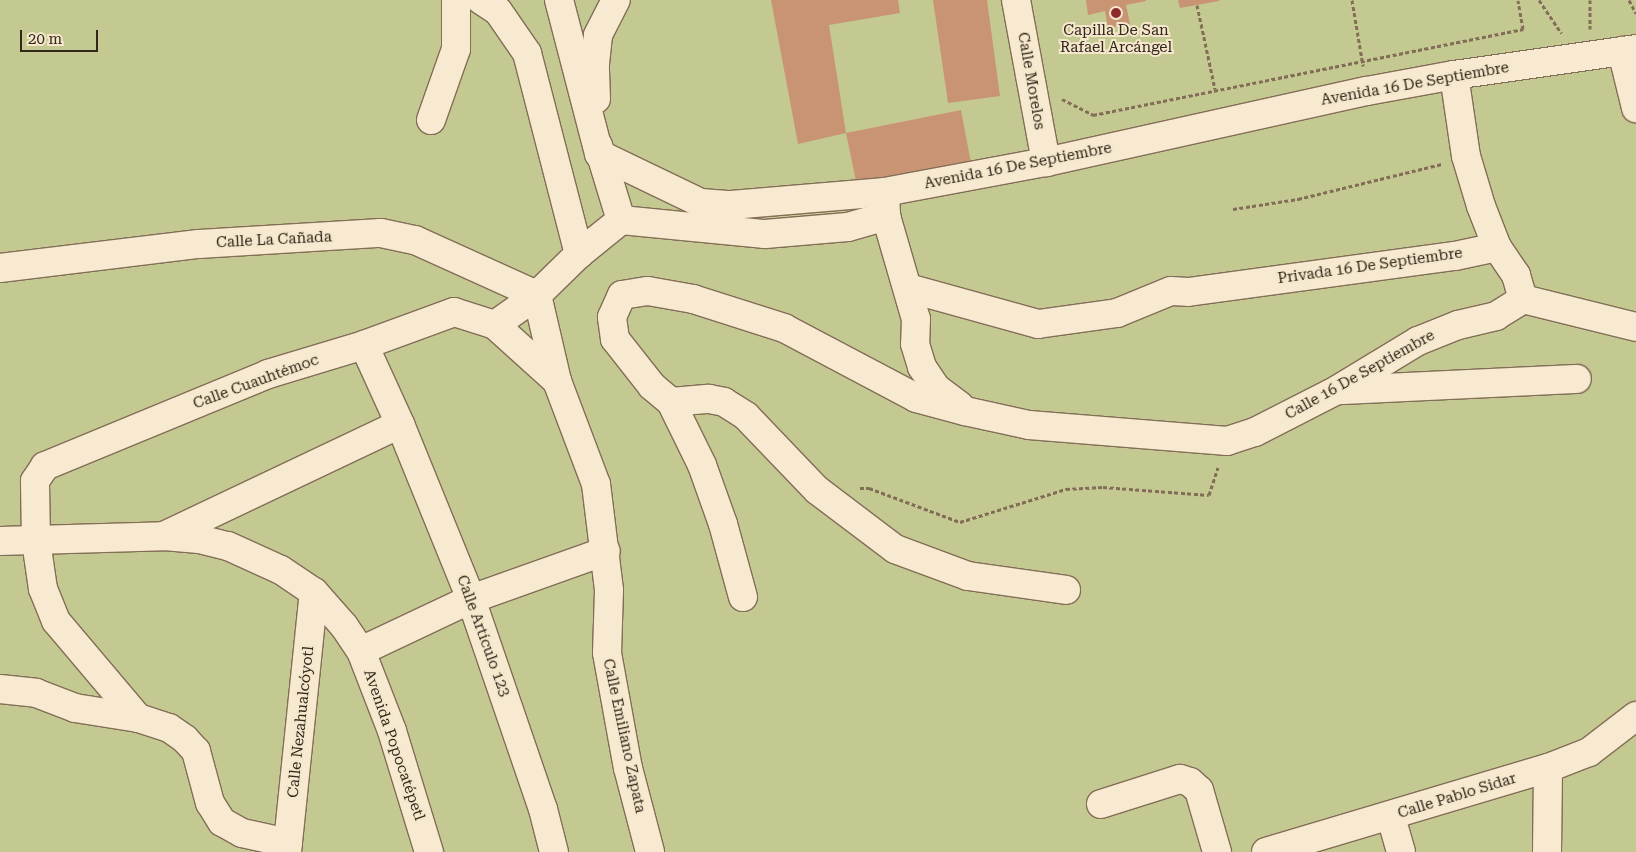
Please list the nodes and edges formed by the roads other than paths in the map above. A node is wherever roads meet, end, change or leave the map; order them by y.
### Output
1 (456, 0) edge
2 (481, 0) edge
3 (559, 0) edge
4 (616, 0) edge
5 (1016, 0) edge
6 (1629, 50) edge
7 (1454, 75) junction
8 (1636, 108) edge
9 (431, 120) dead end
10 (599, 154) junction
11 (1046, 162) junction
12 (886, 204) junction
13 (622, 220) junction
14 (1497, 247) junction
15 (579, 254) junction
16 (0, 268) edge
17 (908, 288) junction
18 (536, 295) junction
19 (1523, 298) junction
20 (495, 325) junction
21 (1636, 327) edge
22 (364, 345) junction
23 (1577, 379) dead end
24 (557, 381) junction
25 (1337, 390) junction
26 (671, 402) junction
27 (965, 411) junction
28 (400, 424) junction
29 (164, 536) junction
30 (0, 541) edge
31 (36, 541) junction
32 (606, 552) junction
33 (1066, 590) dead end
34 (314, 592) junction
35 (743, 597) dead end
36 (471, 600) junction
37 (361, 652) junction
38 (0, 688) edge
39 (1636, 716) edge
40 (138, 718) junction
41 (1548, 768) junction
42 (1101, 804) dead end
43 (1391, 816) junction
44 (288, 848) edge
45 (424, 851) edge
46 (554, 852) edge
47 (650, 852) edge
48 (1218, 852) edge
49 (1266, 852) edge
50 (1401, 852) edge
51 (1547, 852) edge

1 - 9 street
2 - 15 street
3 - 10 street
4 - 10 street
5 - 11 street, Calle Morelos
6 - 7 street, Avenida 16 De Septiembre
6 - 8 street
7 - 11 street, Avenida 16 De Septiembre
7 - 14 street
10 - 12 street
10 - 13 street
11 - 12 street, Avenida 16 De Septiembre
12 - 13 street, Avenida 16 De Septiembre
12 - 17 street
13 - 15 street
14 - 17 street, Privada 16 De Septiembre
14 - 19 street
15 - 18 street
16 - 18 street, Calle La Cañada
17 - 27 street
18 - 20 street
18 - 24 street
19 - 21 street
19 - 25 street, Calle 16 De Septiembre
20 - 22 street, Calle Cuauhtémoc
20 - 24 street, Calle Emiliano Zapata
22 - 28 street, Calle Artículo 123
22 - 31 street, Calle Cuauhtémoc
23 - 25 street
24 - 32 street, Calle Emiliano Zapata
25 - 27 street, Calle 16 De Septiembre
26 - 27 street
26 - 33 street
26 - 35 street
28 - 29 street
28 - 36 street, Calle Artículo 123
29 - 31 street, Avenida Popocatépetl
29 - 34 street, Avenida Popocatépetl
30 - 31 street, Avenida Popocatépetl
31 - 40 street, Calle Cuauhtémoc
32 - 36 street
32 - 47 street, Calle Emiliano Zapata
34 - 37 street, Avenida Popocatépetl
34 - 44 street, Calle Nezahualcóyotl
36 - 37 street
36 - 46 street, Calle Artículo 123
37 - 45 street, Avenida Popocatépetl
38 - 40 street
39 - 41 street, Calle Pablo Sidar
40 - 44 street
41 - 43 street, Calle Pablo Sidar
41 - 51 street
42 - 48 street
43 - 49 street, Calle Pablo Sidar
43 - 50 street

